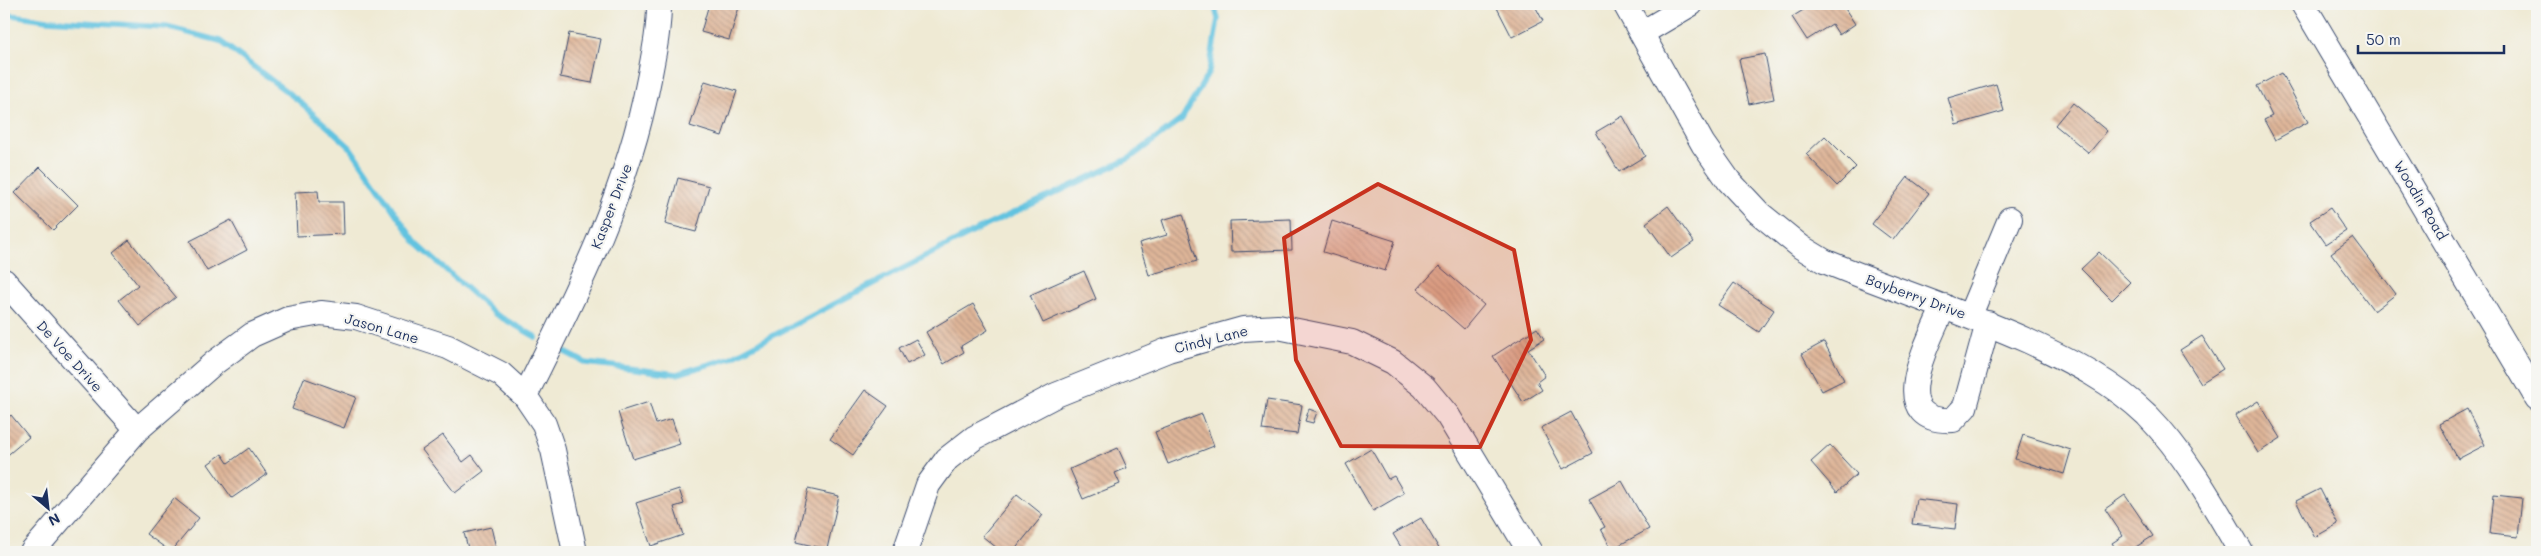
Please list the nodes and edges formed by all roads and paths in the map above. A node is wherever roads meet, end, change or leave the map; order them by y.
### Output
1 (660, 4) edge
2 (1625, 4) edge
3 (1691, 4) edge
4 (2303, 4) edge
5 (1642, 33) junction
6 (2010, 219) dead end
7 (4, 281) edge
8 (1944, 306) junction
9 (1979, 320) junction
10 (525, 396) junction
11 (2537, 398) edge
12 (137, 430) junction
13 (32, 552) edge
14 (575, 552) edge
15 (905, 552) edge
16 (1530, 552) edge
17 (2241, 552) edge

1 - 10 street, Kasper Drive
2 - 5 street, Bayberry Drive
3 - 5 street
4 - 11 street, Woodin Road
5 - 8 street, Bayberry Drive
6 - 9 street
7 - 12 street, De Voe Drive
8 - 9 street, Bayberry Drive
8 - 9 street
9 - 17 street, Bayberry Drive
10 - 12 street, Jason Lane
10 - 14 street, Jason Lane
12 - 13 street, Jason Lane
15 - 16 street, Cindy Lane

